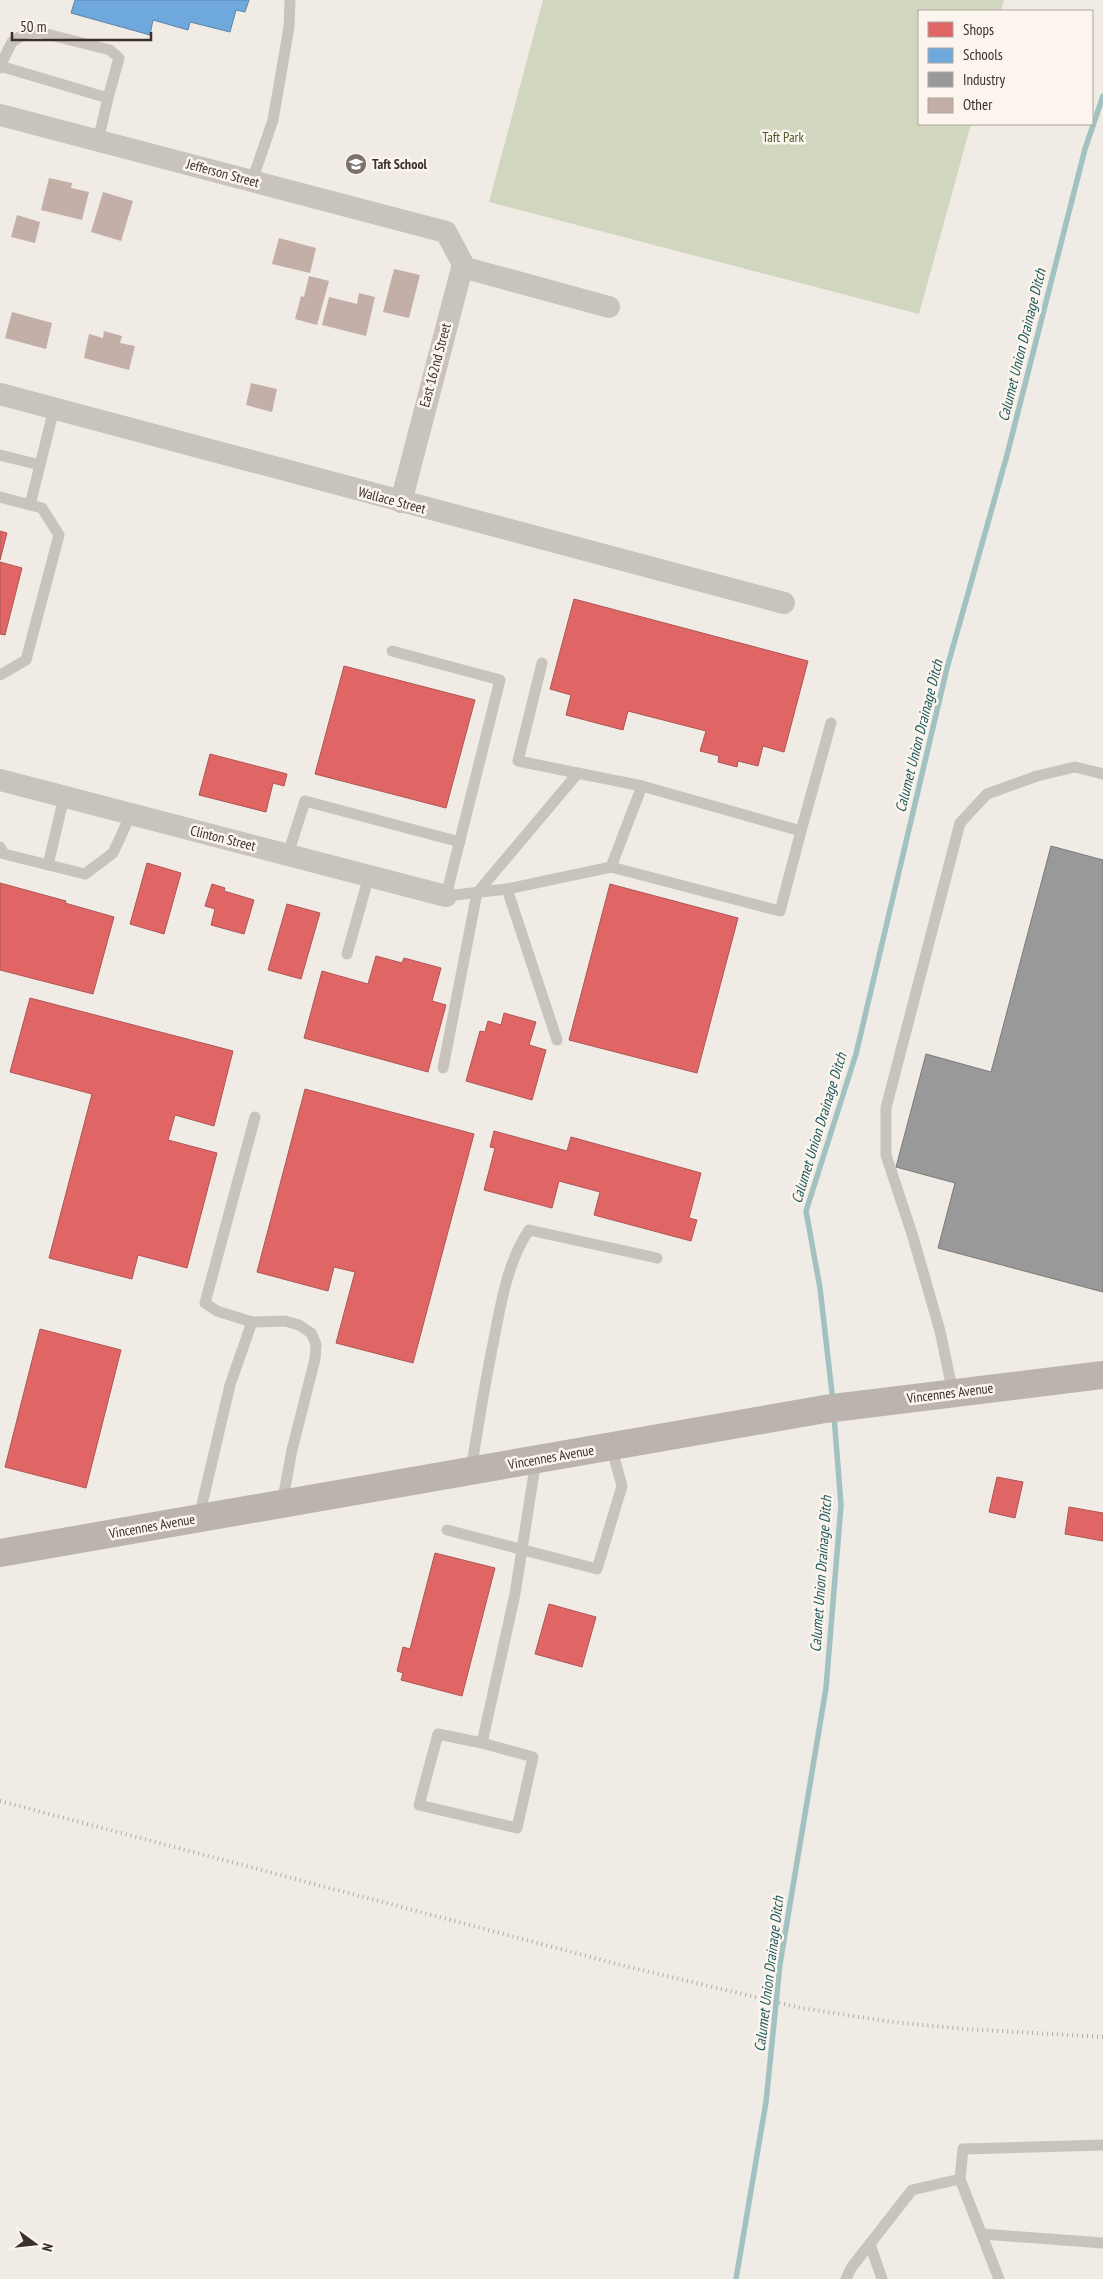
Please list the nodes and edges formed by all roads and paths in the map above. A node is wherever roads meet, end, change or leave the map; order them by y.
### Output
1 (290, 0) edge
2 (0, 67) edge
3 (108, 98) junction
4 (0, 115) edge
5 (98, 140) junction
6 (252, 181) junction
7 (462, 267) junction
8 (609, 307) dead end
9 (0, 394) edge
10 (54, 408) junction
11 (0, 455) edge
12 (40, 465) junction
13 (0, 497) edge
14 (401, 502) junction
15 (30, 505) junction
16 (784, 604) dead end
17 (392, 651) dead end
18 (542, 663) dead end
19 (0, 675) edge
20 (831, 723) dead end
21 (578, 773) junction
22 (1103, 774) edge
23 (0, 780) edge
24 (642, 786) junction
25 (64, 797) junction
26 (131, 814) junction
27 (801, 830) junction
28 (460, 842) junction
29 (0, 847) edge
30 (288, 854) junction
31 (48, 865) junction
32 (611, 867) junction
33 (369, 876) junction
34 (507, 889) junction
35 (478, 892) junction
36 (446, 896) junction
37 (347, 954) dead end
38 (557, 1040) dead end
39 (443, 1068) dead end
40 (255, 1117) dead end
41 (657, 1258) dead end
42 (252, 1322) junction
43 (1103, 1374) edge
44 (954, 1393) junction
45 (611, 1446) junction
46 (536, 1460) junction
47 (471, 1471) junction
48 (282, 1504) junction
49 (199, 1518) junction
50 (447, 1530) dead end
51 (524, 1549) junction
52 (0, 1553) edge
53 (482, 1743) junction
54 (1103, 2145) edge
55 (960, 2179) junction
56 (982, 2234) junction
57 (1103, 2243) edge
58 (870, 2244) junction
59 (846, 2279) edge
60 (882, 2279) edge
61 (999, 2279) edge

1 - 6 lane
2 - 3 lane
2 - 3 lane
3 - 5 lane
4 - 5 street, Jefferson Street
5 - 6 street, Jefferson Street
6 - 7 street, Jefferson Street
7 - 8 street
7 - 14 street, East 162nd Street
9 - 10 street, Wallace Street
10 - 12 lane
10 - 14 street, Wallace Street
11 - 12 lane
12 - 15 lane
13 - 15 lane
14 - 16 street, Wallace Street
15 - 19 lane
17 - 28 lane
18 - 21 lane
20 - 27 lane
21 - 24 lane
21 - 35 lane
22 - 44 lane
23 - 25 street, Clinton Street
24 - 27 lane
24 - 32 lane
25 - 26 street, Clinton Street
25 - 31 lane
26 - 30 street, Clinton Street
26 - 31 lane
27 - 32 lane
28 - 30 lane
28 - 36 lane
29 - 31 lane
30 - 33 street, Clinton Street
32 - 34 lane
33 - 36 street, Clinton Street
33 - 37 lane
34 - 35 lane
34 - 38 lane
35 - 36 lane
35 - 39 lane
40 - 42 lane
41 - 47 lane
42 - 48 lane
42 - 49 lane
43 - 44 street, Vincennes Avenue
44 - 45 street, Vincennes Avenue
45 - 46 street, Vincennes Avenue
45 - 51 lane
46 - 47 street, Vincennes Avenue
46 - 51 lane
47 - 48 street, Vincennes Avenue
48 - 49 street, Vincennes Avenue
49 - 52 street, Vincennes Avenue
50 - 51 lane
51 - 53 lane
53 - 53 lane
54 - 55 lane
55 - 56 lane
55 - 58 lane
56 - 57 lane
56 - 61 lane
58 - 59 lane
58 - 60 lane

